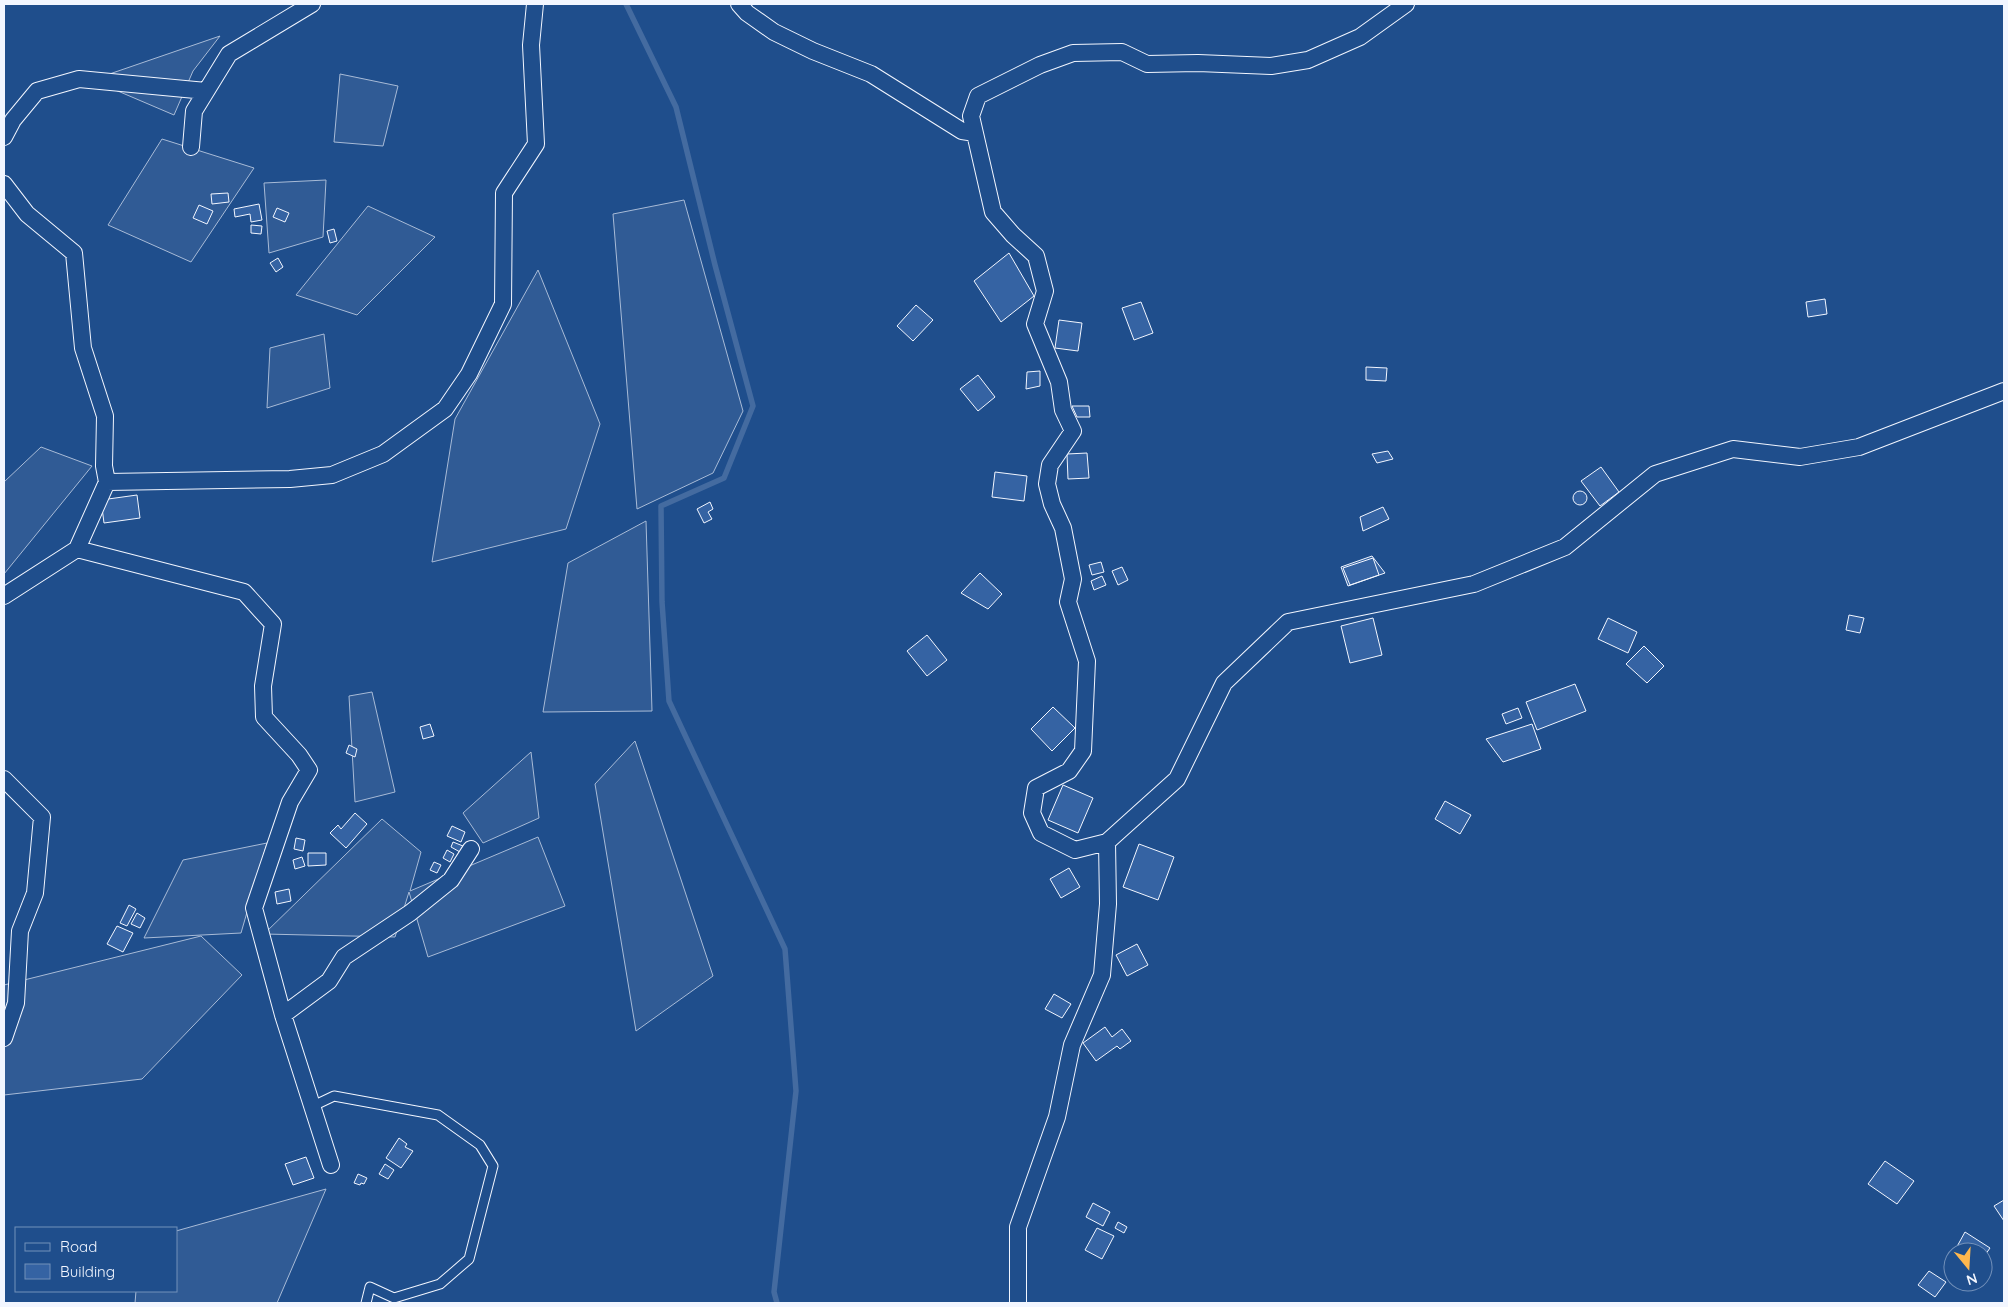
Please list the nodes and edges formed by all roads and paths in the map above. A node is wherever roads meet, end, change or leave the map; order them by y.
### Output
1 (312, 4) edge
2 (535, 4) edge
3 (739, 4) edge
4 (1406, 4) edge
5 (206, 90) junction
6 (975, 132) junction
7 (4, 137) edge
8 (192, 147) dead end
9 (4, 184) edge
10 (2004, 391) edge
11 (107, 482) junction
12 (77, 549) junction
13 (4, 596) edge
14 (4, 779) edge
15 (1107, 842) junction
16 (471, 849) dead end
17 (283, 1015) junction
18 (4, 1038) edge
19 (313, 1106) junction
20 (331, 1165) dead end
21 (366, 1303) edge
22 (1018, 1303) edge

1 - 5 street
2 - 11 street
3 - 6 street
4 - 6 street
5 - 7 street
5 - 8 street
6 - 15 street
9 - 11 street
10 - 15 street
11 - 12 street
12 - 13 street
12 - 17 street
14 - 18 street
15 - 22 street
16 - 17 street
17 - 19 street
19 - 20 street
19 - 21 lane

